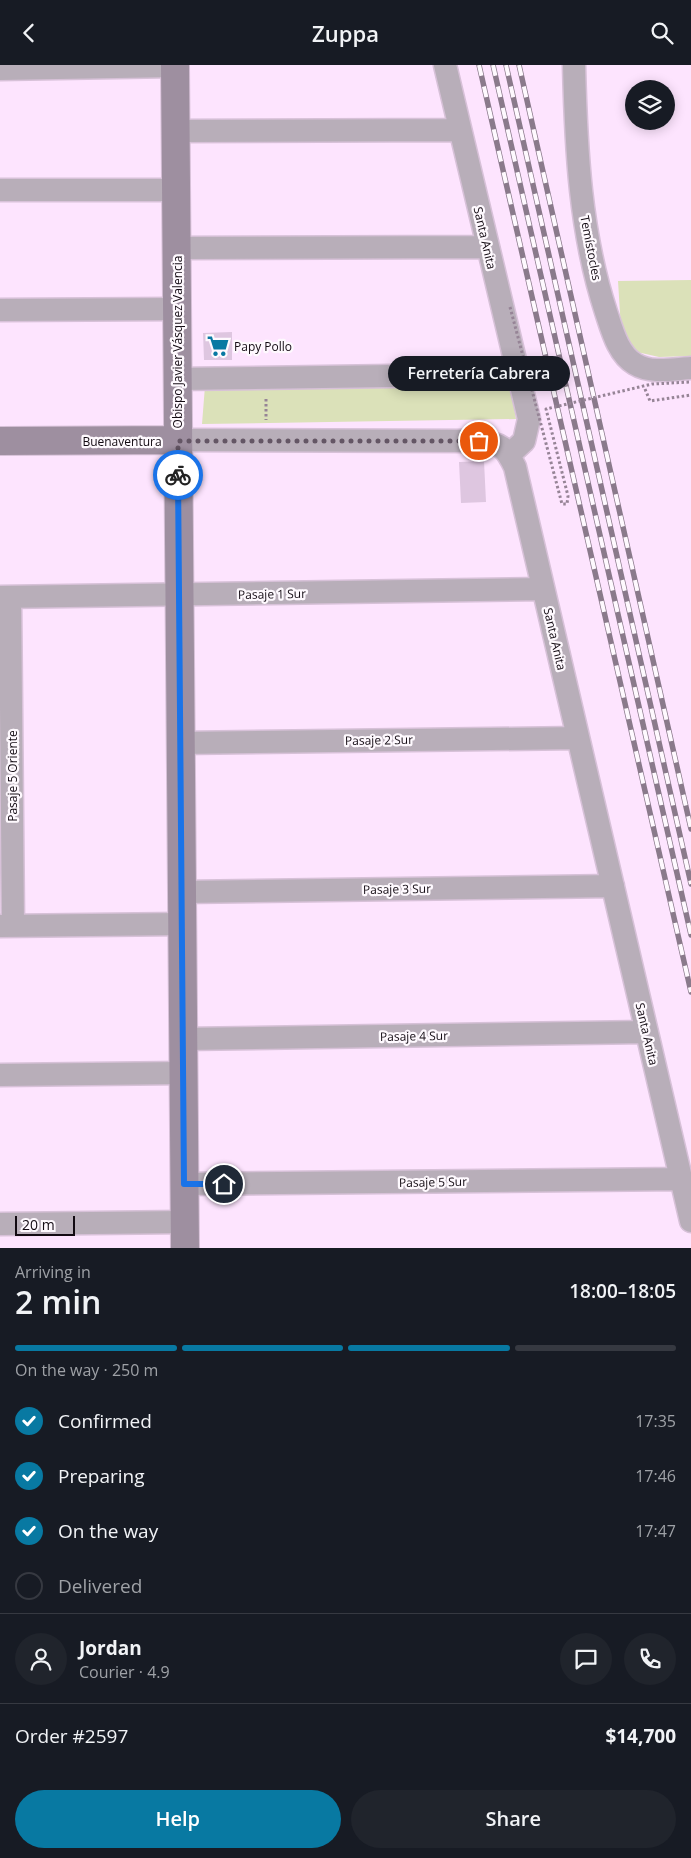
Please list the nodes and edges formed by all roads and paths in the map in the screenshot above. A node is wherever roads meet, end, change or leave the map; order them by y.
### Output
1 (175, 65) edge
2 (445, 65) edge
3 (574, 65) edge
4 (0, 69) edge
5 (460, 130) junction
6 (176, 131) junction
7 (0, 190) edge
8 (176, 190) junction
9 (486, 247) junction
10 (177, 248) junction
11 (510, 307) dead end
12 (177, 309) junction
13 (0, 310) edge
14 (691, 368) edge
15 (461, 375) joint
16 (266, 377) junction
17 (178, 379) junction
18 (691, 382) edge
19 (522, 388) junction
20 (691, 395) edge
21 (650, 401) dead end
22 (0, 441) edge
23 (178, 441) junction
24 (266, 441) junction
25 (509, 455) junction
26 (543, 589) junction
27 (179, 595) junction
28 (5, 597) edge
29 (578, 738) junction
30 (180, 743) junction
31 (613, 886) junction
32 (182, 892) junction
33 (182, 924) junction
34 (6, 926) edge
35 (646, 1032) junction
36 (183, 1039) junction
37 (183, 1073) junction
38 (0, 1075) edge
39 (682, 1179) junction
40 (184, 1184) junction
41 (691, 1221) edge
42 (0, 1224) edge
43 (185, 1235) edge

1 - 4 street
1 - 6 street, Obispo Javier Vásquez Valencia
2 - 5 street, Santa Anita
3 - 14 street, Temístocles
5 - 6 street
5 - 9 street, Santa Anita
6 - 8 street, Obispo Javier Vásquez Valencia
7 - 8 street
8 - 10 street, Obispo Javier Vásquez Valencia
9 - 10 street
9 - 19 street, Santa Anita
10 - 12 street, Obispo Javier Vásquez Valencia
11 - 18 path, bridge
12 - 13 street
12 - 17 street, Obispo Javier Vásquez Valencia
15 - 16 street
15 - 19 path
16 - 17 street
16 - 24 path
17 - 23 street, Obispo Javier Vásquez Valencia
19 - 25 street, Santa Anita
20 - 21 path
22 - 23 street, Buenaventura
23 - 24 street, Buenaventura
23 - 27 street, Obispo Javier Vásquez Valencia
24 - 25 street, Buenaventura
25 - 26 street, Santa Anita
26 - 27 street, Pasaje 1 Sur
26 - 29 street, Santa Anita
27 - 28 street, Pasaje 1 Sur
27 - 30 street, Obispo Javier Vásquez Valencia
28 - 34 street, Pasaje 5 Oriente
29 - 30 street, Pasaje 2 Sur
29 - 31 street, Santa Anita
30 - 32 street, Obispo Javier Vásquez Valencia
31 - 32 street, Pasaje 3 Sur
31 - 35 street, Santa Anita
32 - 33 street, Obispo Javier Vásquez Valencia
33 - 34 street
33 - 36 street, Obispo Javier Vásquez Valencia
35 - 36 street, Pasaje 4 Sur
35 - 39 street, Santa Anita
36 - 37 street, Obispo Javier Vásquez Valencia
37 - 38 street
37 - 40 street, Obispo Javier Vásquez Valencia
39 - 40 street, Pasaje 5 Sur
39 - 41 street, Santa Anita
40 - 43 street, Obispo Javier Vásquez Valencia
42 - 43 street

